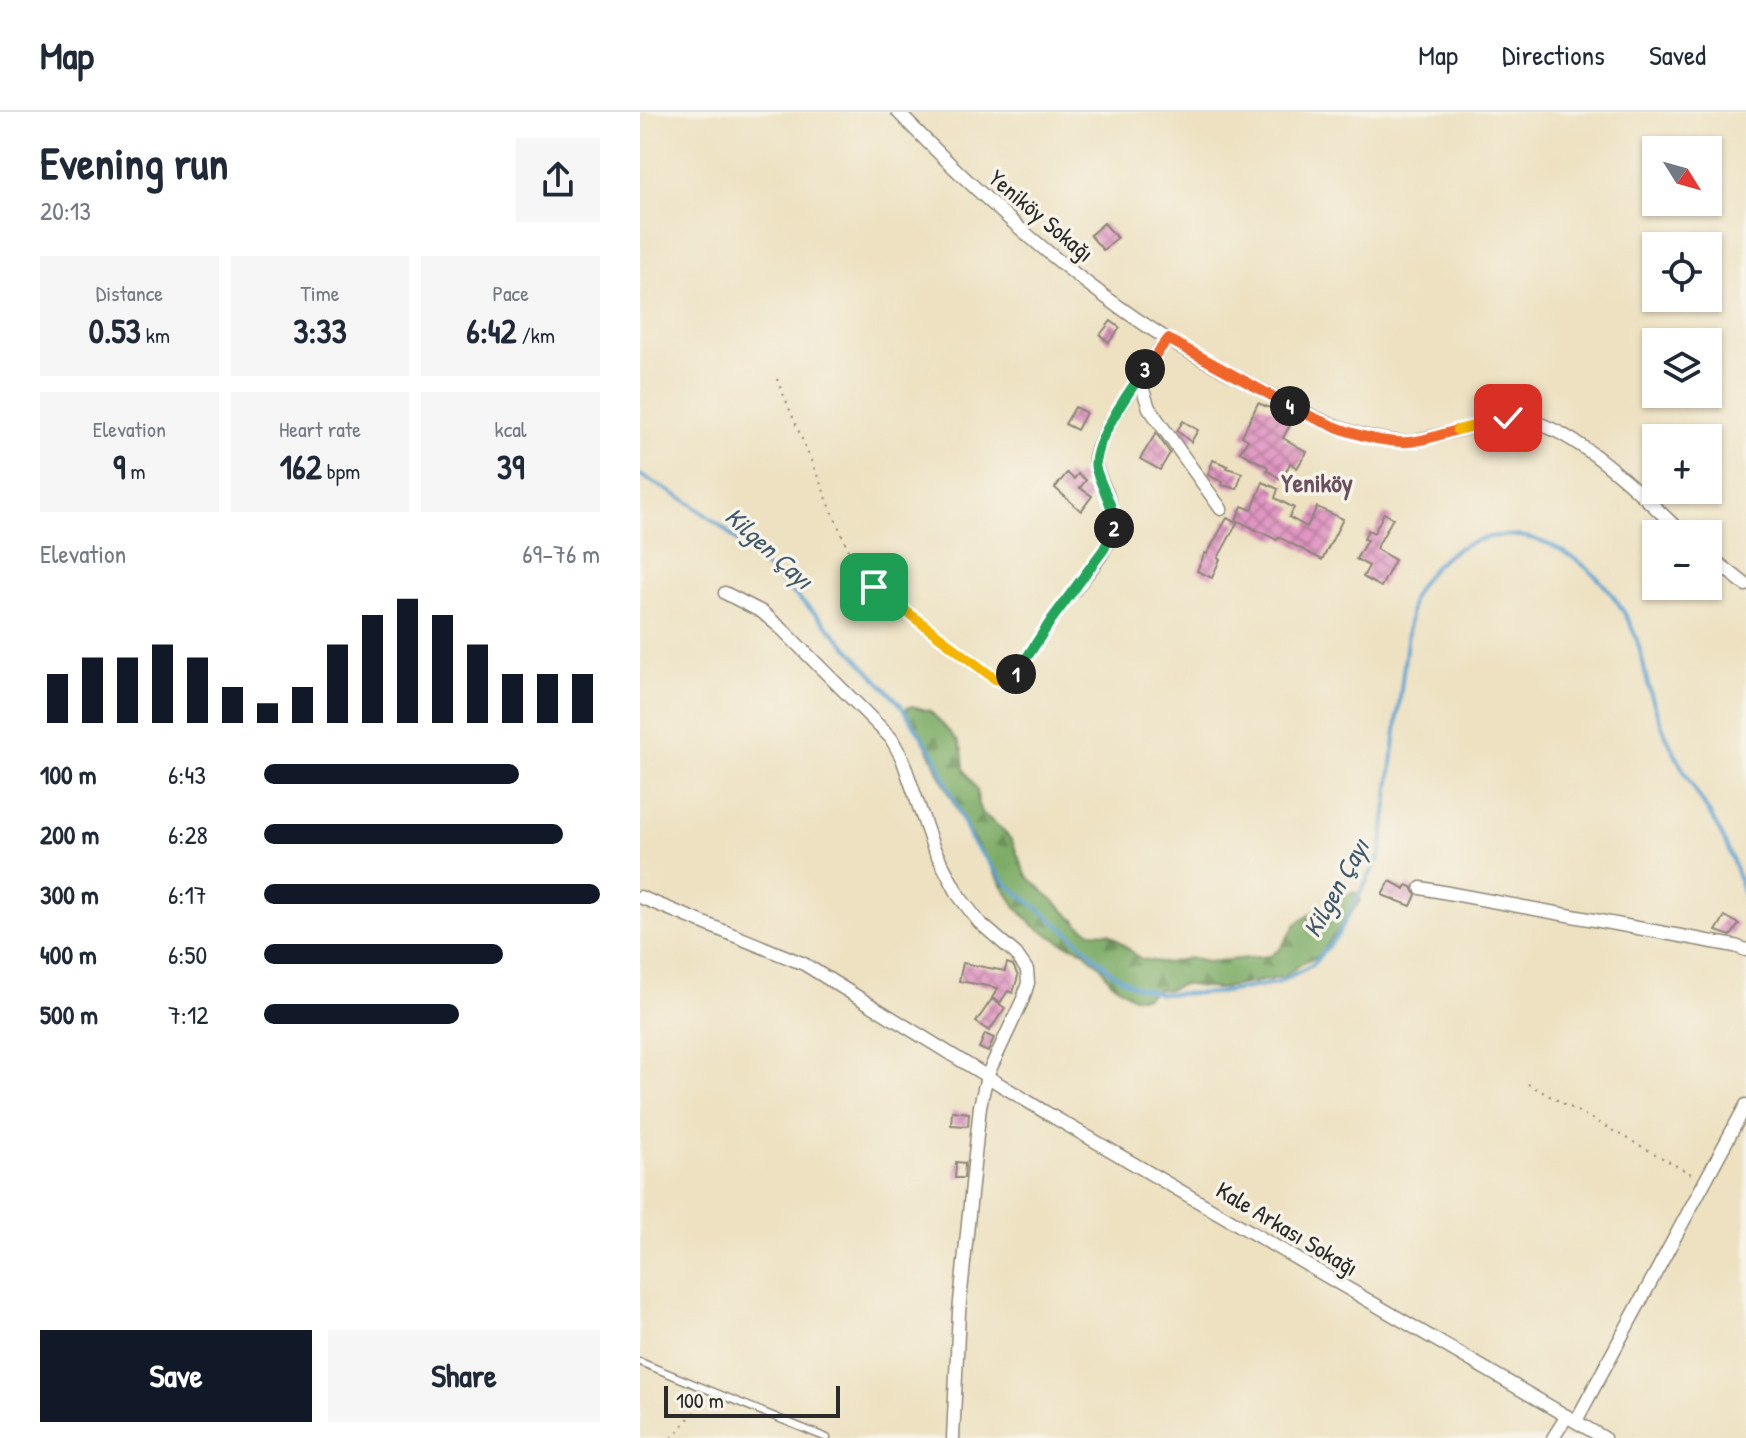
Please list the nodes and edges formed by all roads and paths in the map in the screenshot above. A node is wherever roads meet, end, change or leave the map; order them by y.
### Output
1 (898, 112) edge
2 (1168, 339) junction
3 (1139, 378) junction
4 (777, 379) dead end
5 (1221, 509) dead end
6 (1668, 520) edge
7 (1722, 566) edge
8 (1746, 585) edge
9 (1074, 591) joint
10 (725, 593) dead end
11 (1421, 888) dead end
12 (640, 897) edge
13 (1746, 950) edge
14 (987, 1076) junction
15 (1528, 1084) dead end
16 (1746, 1105) edge
17 (1705, 1181) junction
18 (640, 1362) edge
19 (711, 1391) junction
20 (1572, 1418) junction
21 (672, 1438) edge
22 (827, 1438) edge
23 (953, 1438) edge
24 (1553, 1438) edge
25 (1604, 1438) edge

1 - 2 street, Yeniköy Sokağı
2 - 3 street
2 - 6 street, Yeniköy Sokağı
3 - 5 street
3 - 9 street
4 - 9 path
7 - 8 street
10 - 14 street
11 - 13 street
12 - 14 street, Kale Arkası Sokağı
14 - 20 street, Kale Arkası Sokağı
14 - 23 street
15 - 17 path
16 - 17 street
17 - 20 street
18 - 19 lane
19 - 21 path
19 - 22 lane
20 - 24 street
20 - 25 street, Kale Arkası Sokağı

